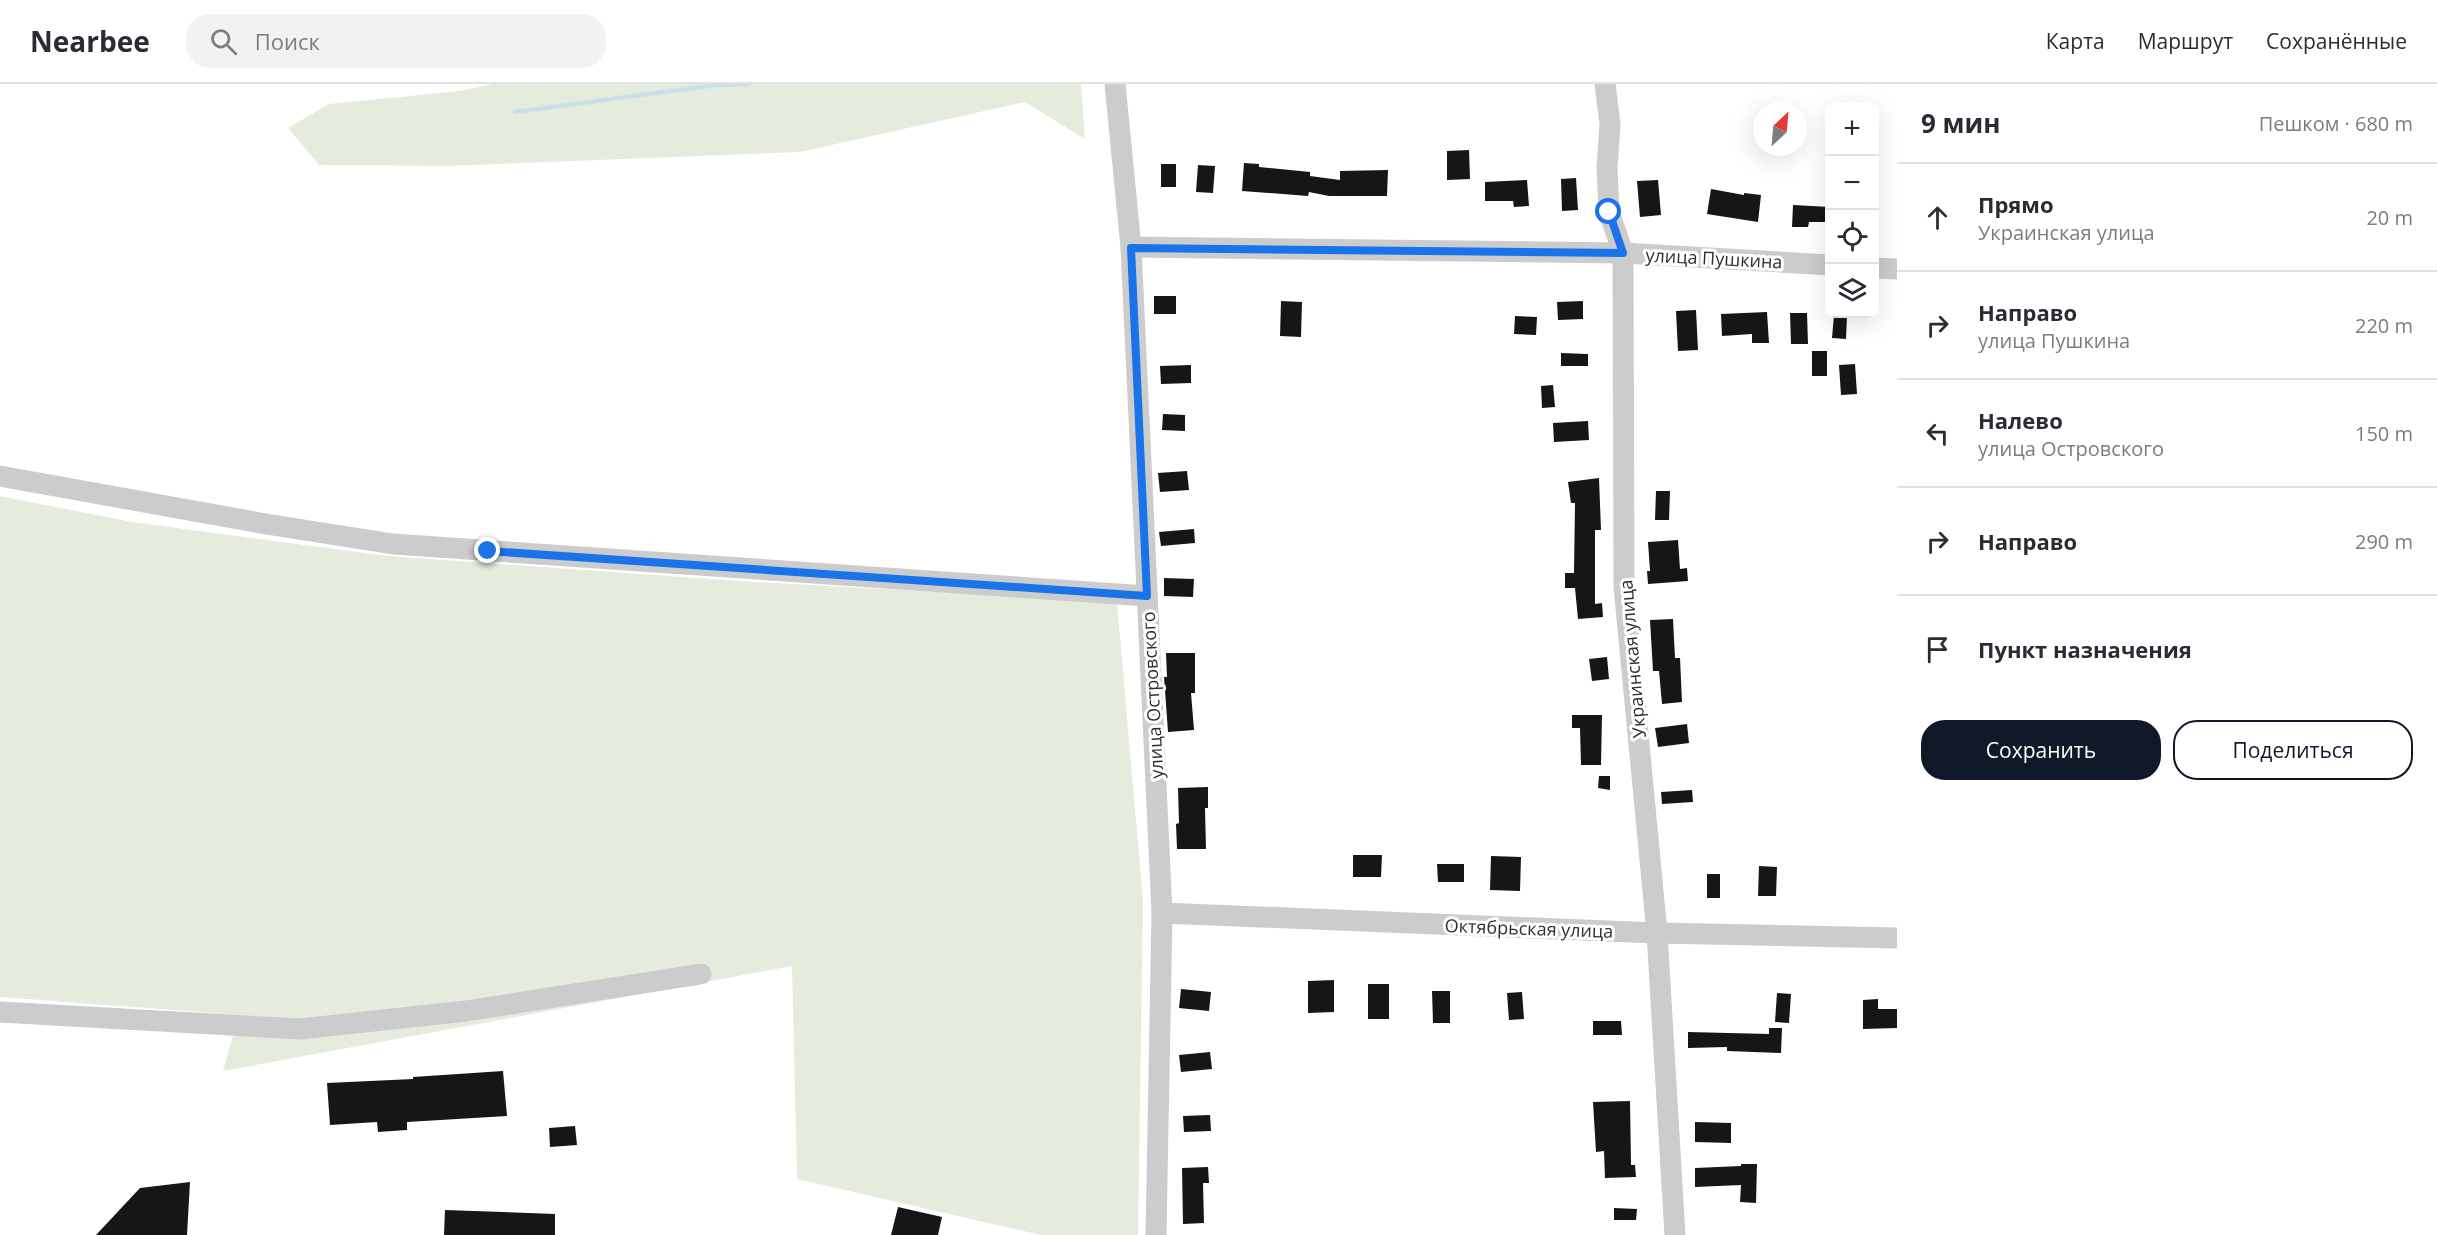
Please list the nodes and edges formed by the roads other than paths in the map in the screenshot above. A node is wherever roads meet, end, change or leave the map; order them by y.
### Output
1 (1115, 84) edge
2 (1605, 84) edge
3 (1131, 248) junction
4 (1623, 253) junction
5 (1825, 265) edge
6 (1879, 268) edge
7 (1897, 269) edge
8 (0, 476) edge
9 (1147, 596) junction
10 (1162, 913) junction
11 (1657, 933) junction
12 (1897, 938) edge
13 (700, 974) dead end
14 (0, 1012) edge
15 (1156, 1235) edge
16 (1676, 1235) edge

1 - 3 street, улица Островского
2 - 4 street, Украинская улица
3 - 4 street, улица Пушкина
3 - 9 street, улица Островского
4 - 5 street, улица Пушкина
4 - 11 street, Украинская улица
6 - 7 street
8 - 9 street
9 - 10 street, улица Островского
10 - 11 street, Октябрьская улица
10 - 15 street, улица Островского
11 - 12 street, Октябрьская улица
11 - 16 street, Украинская улица
13 - 14 street

